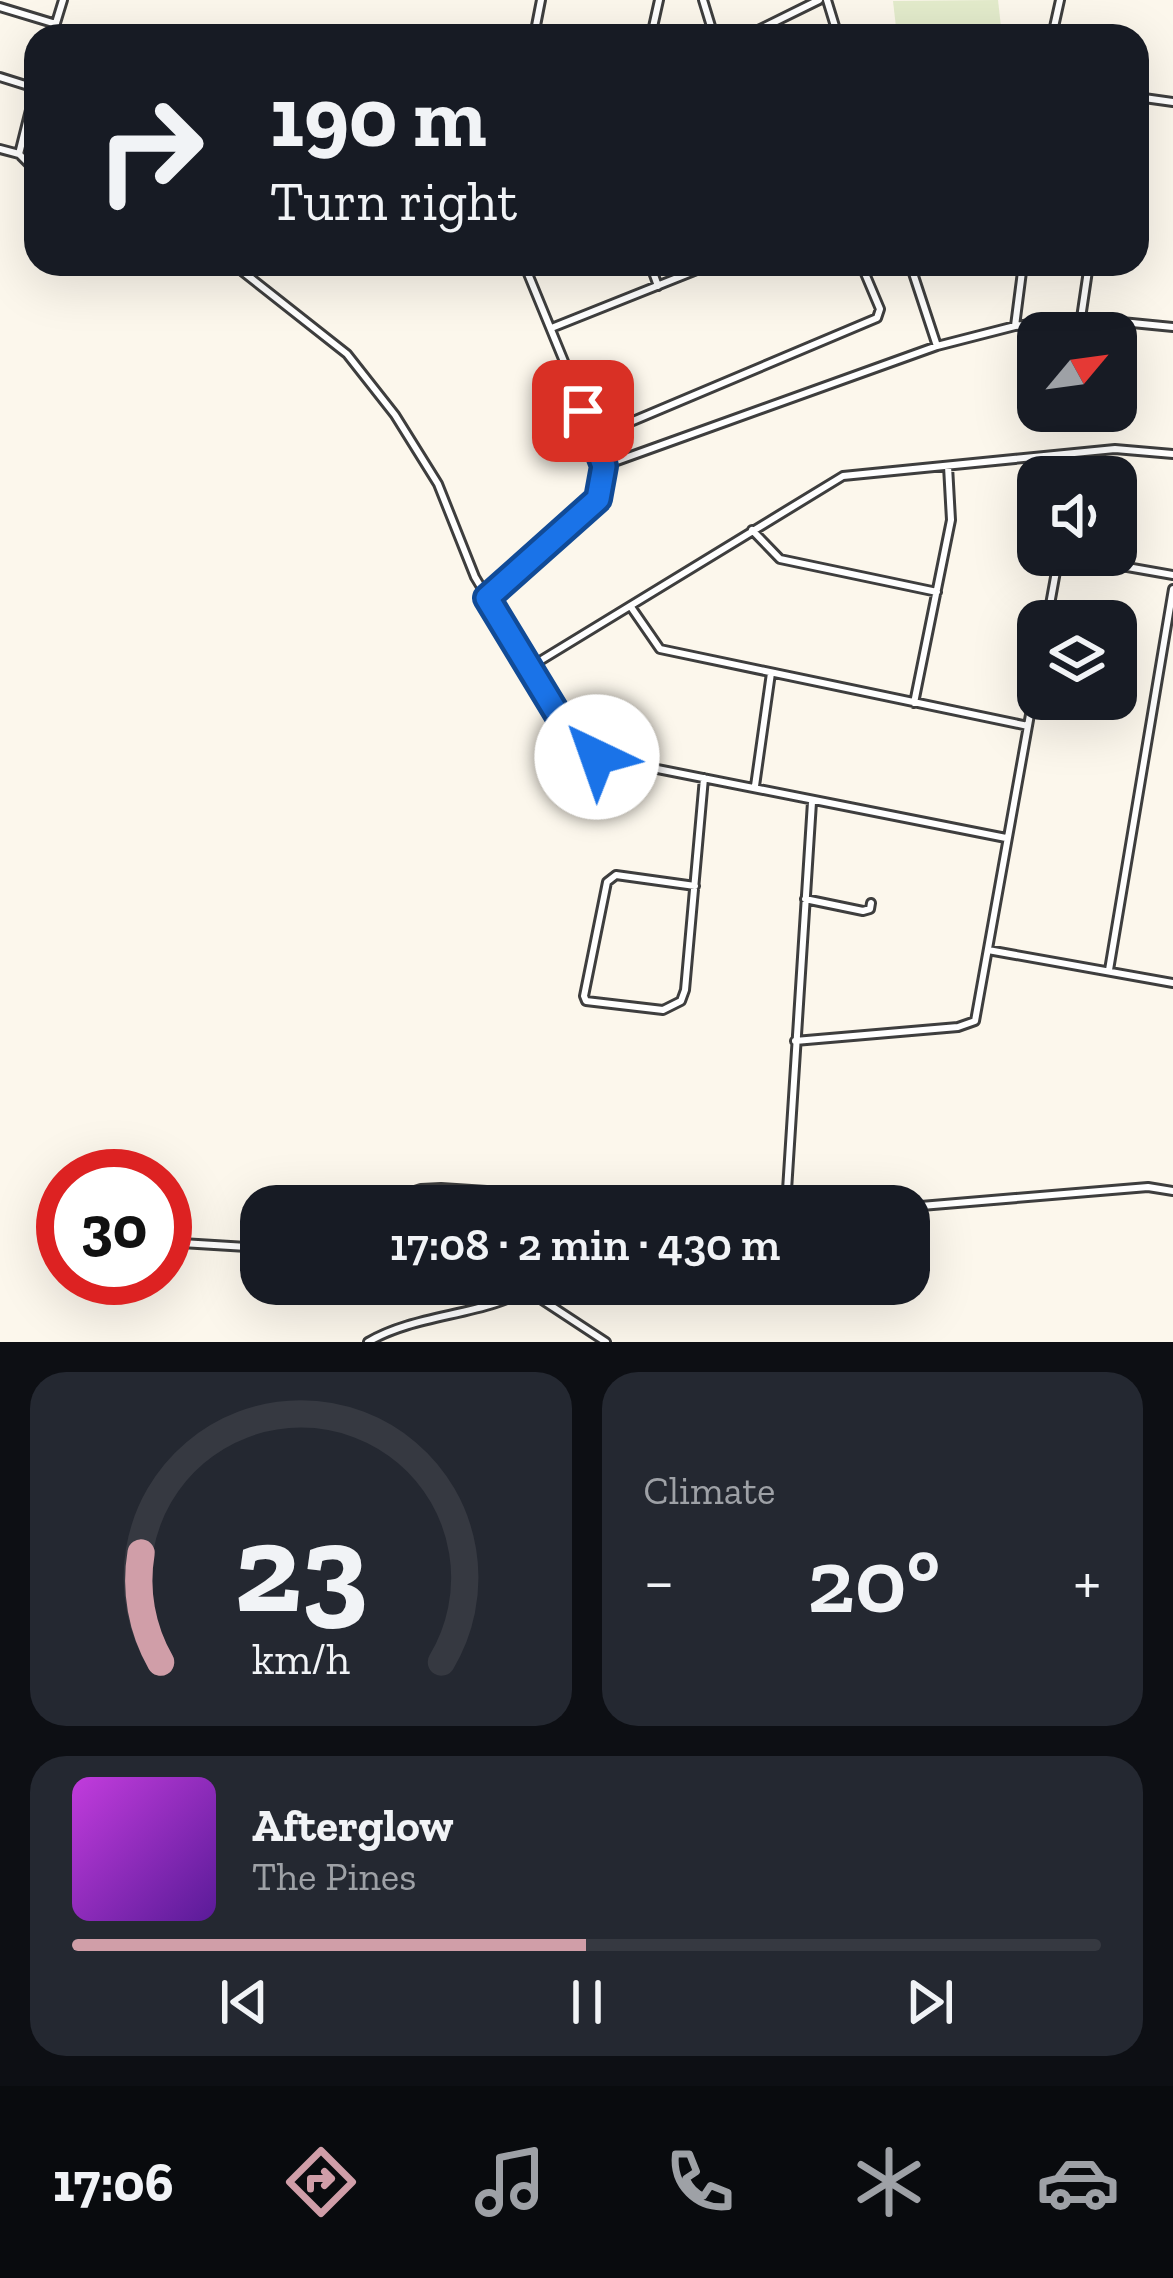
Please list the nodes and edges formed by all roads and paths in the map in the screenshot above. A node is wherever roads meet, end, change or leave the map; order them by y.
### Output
1 (63, 0) edge
2 (823, 0) edge
3 (0, 7) edge
4 (56, 24) joint
5 (772, 24) edge
6 (24, 137) edge
7 (0, 149) edge
8 (20, 154) junction
9 (24, 158) edge
10 (247, 276) edge
11 (529, 276) edge
12 (654, 276) edge
13 (683, 276) edge
14 (866, 276) edge
15 (914, 276) edge
16 (1021, 276) edge
17 (1087, 276) edge
18 (658, 286) junction
19 (1082, 312) edge
20 (1137, 323) edge
21 (1015, 326) joint
22 (1173, 327) edge
23 (553, 328) junction
24 (937, 346) junction
25 (595, 437) junction
26 (1065, 454) joint
27 (1173, 454) edge
28 (604, 466) junction
29 (948, 466) junction
30 (752, 530) junction
31 (1137, 569) edge
32 (1173, 575) edge
33 (1173, 589) edge
34 (937, 592) junction
35 (487, 598) junction
36 (632, 607) junction
37 (529, 667) junction
38 (771, 673) junction
39 (914, 703) junction
40 (1029, 720) edge
41 (1028, 726) junction
42 (704, 778) junction
43 (755, 786) junction
44 (812, 801) junction
45 (1006, 838) junction
46 (695, 886) junction
47 (805, 899) junction
48 (872, 903) dead end
49 (988, 950) junction
50 (1109, 970) junction
51 (1173, 983) edge
52 (795, 1042) junction
53 (787, 1185) edge
54 (1173, 1191) edge
55 (930, 1205) edge
56 (192, 1243) edge
57 (240, 1246) edge
58 (476, 1305) edge
59 (550, 1305) edge
60 (368, 1342) edge
61 (606, 1342) edge

1 - 4 street
2 - 5 street
3 - 4 street
6 - 8 street
7 - 8 street
8 - 9 street
10 - 35 street
11 - 23 street
12 - 18 street
13 - 18 street
14 - 25 street
15 - 24 street
16 - 21 street
17 - 19 street
18 - 23 street
20 - 22 street
21 - 24 street
23 - 25 street
24 - 28 street
25 - 28 street
26 - 27 street
26 - 29 street
28 - 35 street
29 - 30 street
29 - 34 street
30 - 34 street
30 - 36 street
31 - 32 street
33 - 50 street
34 - 39 street
35 - 37 street
36 - 37 street
36 - 38 street
37 - 42 street
38 - 39 street
38 - 43 street
39 - 41 street
40 - 41 street
41 - 45 street
42 - 43 street
42 - 46 street
43 - 44 street
44 - 45 street
44 - 47 street
45 - 49 street
46 - 46 street
47 - 48 street
47 - 52 street
49 - 50 street
49 - 52 street
50 - 51 street
52 - 53 street
54 - 55 street
56 - 57 street
58 - 60 street
59 - 61 street

